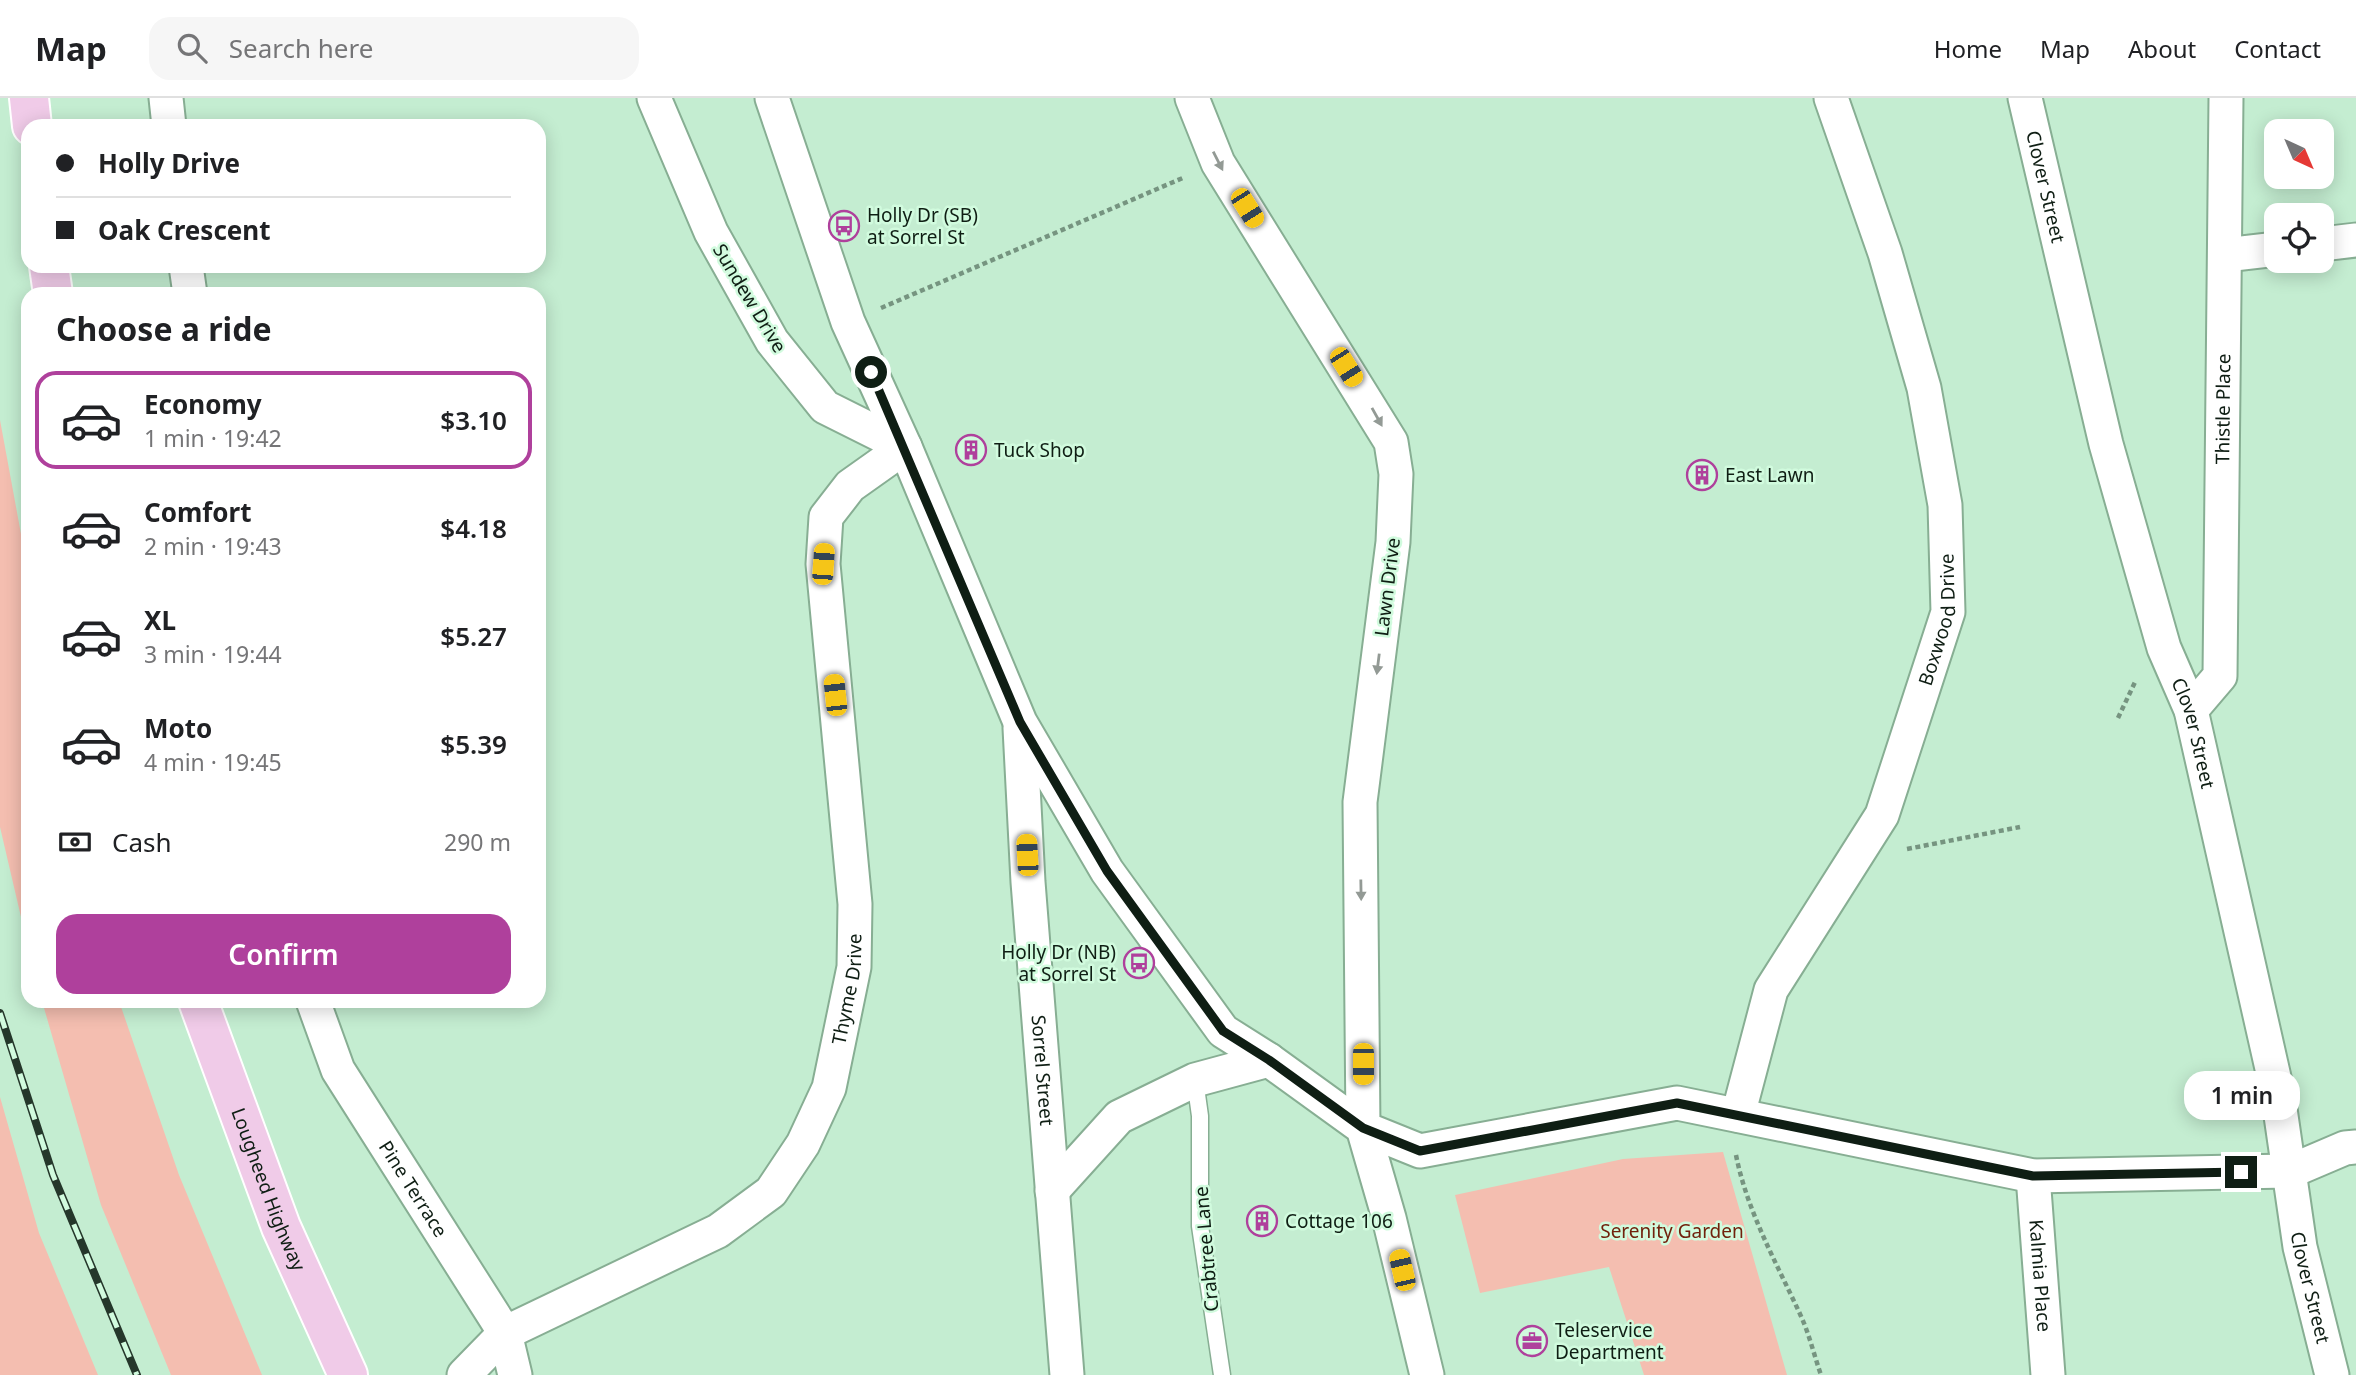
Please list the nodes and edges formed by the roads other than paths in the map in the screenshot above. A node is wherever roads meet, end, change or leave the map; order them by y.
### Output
1 (29, 98) edge
2 (166, 98) edge
3 (654, 98) edge
4 (772, 98) edge
5 (1192, 98) edge
6 (1831, 98) edge
7 (2025, 98) edge
8 (2226, 98) edge
9 (31, 119) edge
10 (168, 119) edge
11 (2356, 240) edge
12 (2334, 243) edge
13 (2264, 250) edge
14 (2225, 255) junction
15 (905, 447) junction
16 (2191, 710) junction
17 (1020, 722) junction
18 (201, 1008) edge
19 (316, 1008) edge
20 (1269, 1060) junction
21 (1195, 1080) junction
22 (1738, 1115) junction
23 (1363, 1128) junction
24 (2356, 1147) edge
25 (2291, 1171) junction
26 (2033, 1176) junction
27 (1052, 1191) junction
28 (505, 1333) junction
29 (348, 1375) edge
30 (464, 1375) edge
31 (515, 1375) edge
32 (1067, 1375) edge
33 (1222, 1375) edge
34 (1427, 1375) edge
35 (2048, 1375) edge
36 (2332, 1375) edge

1 - 9 main road
2 - 10 street
3 - 15 street, Sundew Drive
4 - 15 street
5 -> 23 street, Lawn Drive
6 - 22 street, Boxwood Drive
7 - 16 street, Clover Street
8 - 14 street, Thistle Place
11 - 12 street
13 - 14 street
14 - 16 street, Thistle Place
15 - 17 street
15 - 28 street, Thyme Drive
16 - 25 street, Clover Street
17 - 20 street
17 - 27 street, Sorrel Street
18 - 29 main road, Lougheed Highway
19 - 28 street, Pine Terrace
20 - 21 street
20 - 23 street
21 - 27 street
21 - 33 lane, Crabtree Lane
22 - 23 street
22 - 26 street
23 - 34 street, Lawn Drive
24 - 25 street
25 - 26 street
25 - 36 street, Clover Street
26 - 35 street, Kalmia Place
27 - 32 street, Sorrel Street
28 - 30 street, Thyme Drive
28 - 31 street, Pine Terrace

